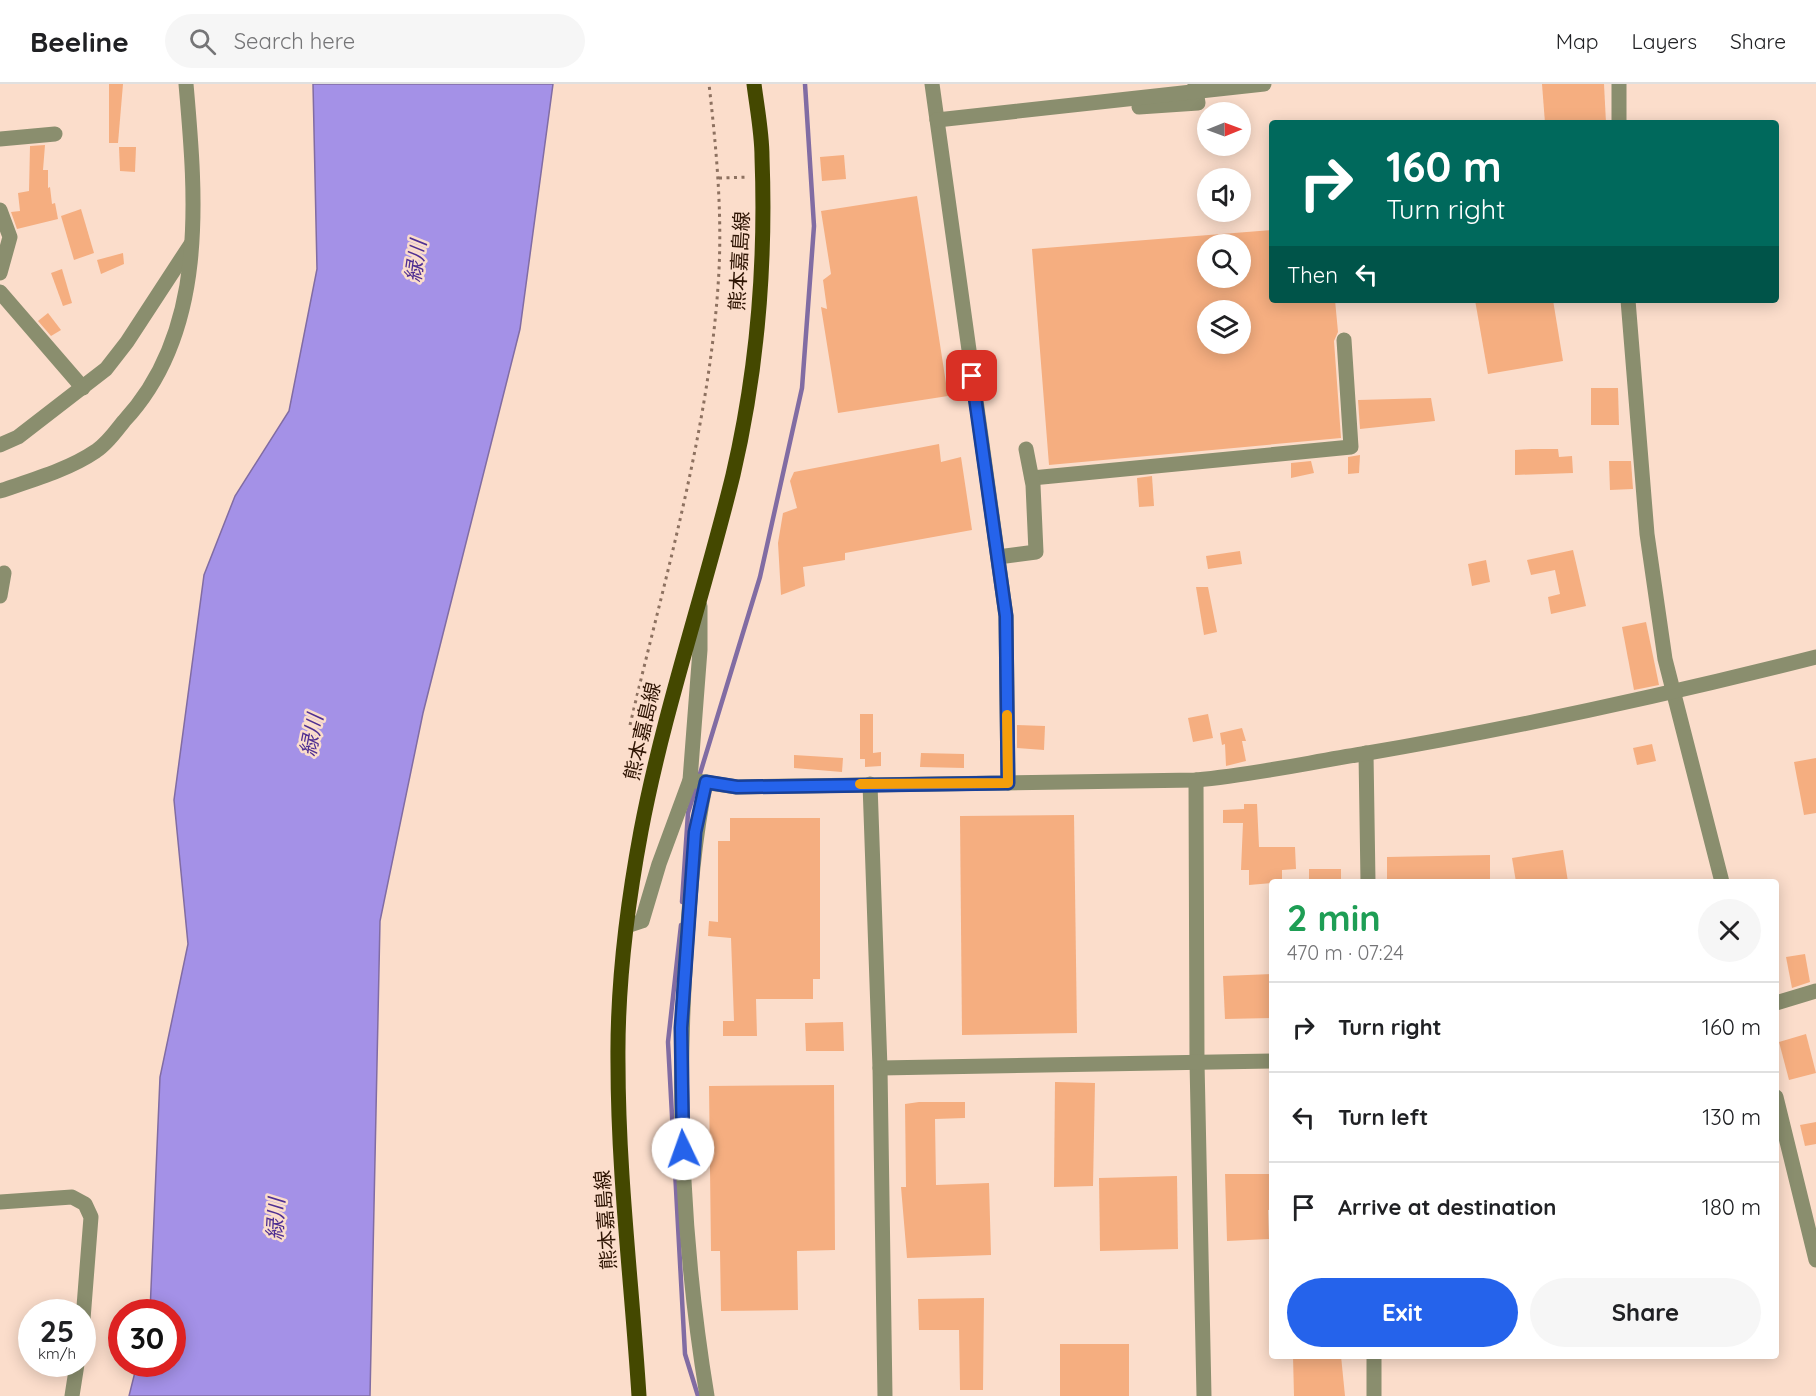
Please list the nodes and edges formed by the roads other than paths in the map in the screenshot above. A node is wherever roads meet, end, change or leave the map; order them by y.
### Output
1 (186, 84) edge
2 (754, 84) edge
3 (932, 84) edge
4 (1264, 84) edge
5 (1619, 84) edge
6 (1196, 88) edge
7 (937, 120) junction
8 (1619, 120) edge
9 (55, 134) dead end
10 (0, 139) edge
11 (0, 210) edge
12 (192, 242) junction
13 (0, 273) edge
14 (0, 292) edge
15 (1628, 303) edge
16 (1344, 340) dead end
17 (83, 388) junction
18 (0, 445) edge
19 (1026, 449) dead end
20 (1032, 478) junction
21 (0, 491) edge
22 (998, 557) junction
23 (4, 573) dead end
24 (700, 594) junction
25 (0, 596) edge
26 (1816, 657) edge
27 (1676, 693) junction
28 (1366, 753) junction
29 (690, 780) junction
30 (1196, 780) junction
31 (706, 782) junction
32 (1008, 783) junction
33 (870, 784) junction
34 (1368, 879) edge
35 (1721, 879) edge
36 (627, 926) junction
37 (1816, 990) edge
38 (1779, 1002) edge
39 (1269, 1060) edge
40 (1197, 1062) junction
41 (880, 1068) junction
42 (1779, 1109) edge
43 (0, 1202) edge
44 (1816, 1260) edge
45 (85, 1299) edge
46 (1374, 1359) edge
47 (75, 1377) edge
48 (72, 1396) edge
49 (639, 1396) edge
50 (707, 1396) edge
51 (885, 1396) edge
52 (1204, 1396) edge
53 (1374, 1396) edge

1 - 12 street
2 - 24 main road, 熊本嘉島線
3 - 7 street
4 - 6 street
5 - 8 street
6 - 7 street
7 - 22 street
9 - 10 street
11 - 13 street
12 - 17 street
12 - 21 street
14 - 17 street
15 - 27 street
16 - 20 street
17 - 18 street
19 - 20 street
20 - 22 street
22 - 32 street
23 - 25 street
24 - 29 street
24 - 36 main road, 熊本嘉島線
26 - 27 street
27 - 28 street
27 - 35 street
28 - 30 street
28 - 34 street
29 - 31 street
29 - 36 street
30 - 32 street
30 - 40 street
31 - 33 street
31 - 50 street
32 - 33 street
33 - 41 street
36 - 49 main road, 熊本嘉島線
37 - 38 street
39 - 40 street
40 - 41 street
40 - 52 street
41 - 51 street
42 - 44 street
43 - 45 street
46 - 53 street
47 - 48 street

